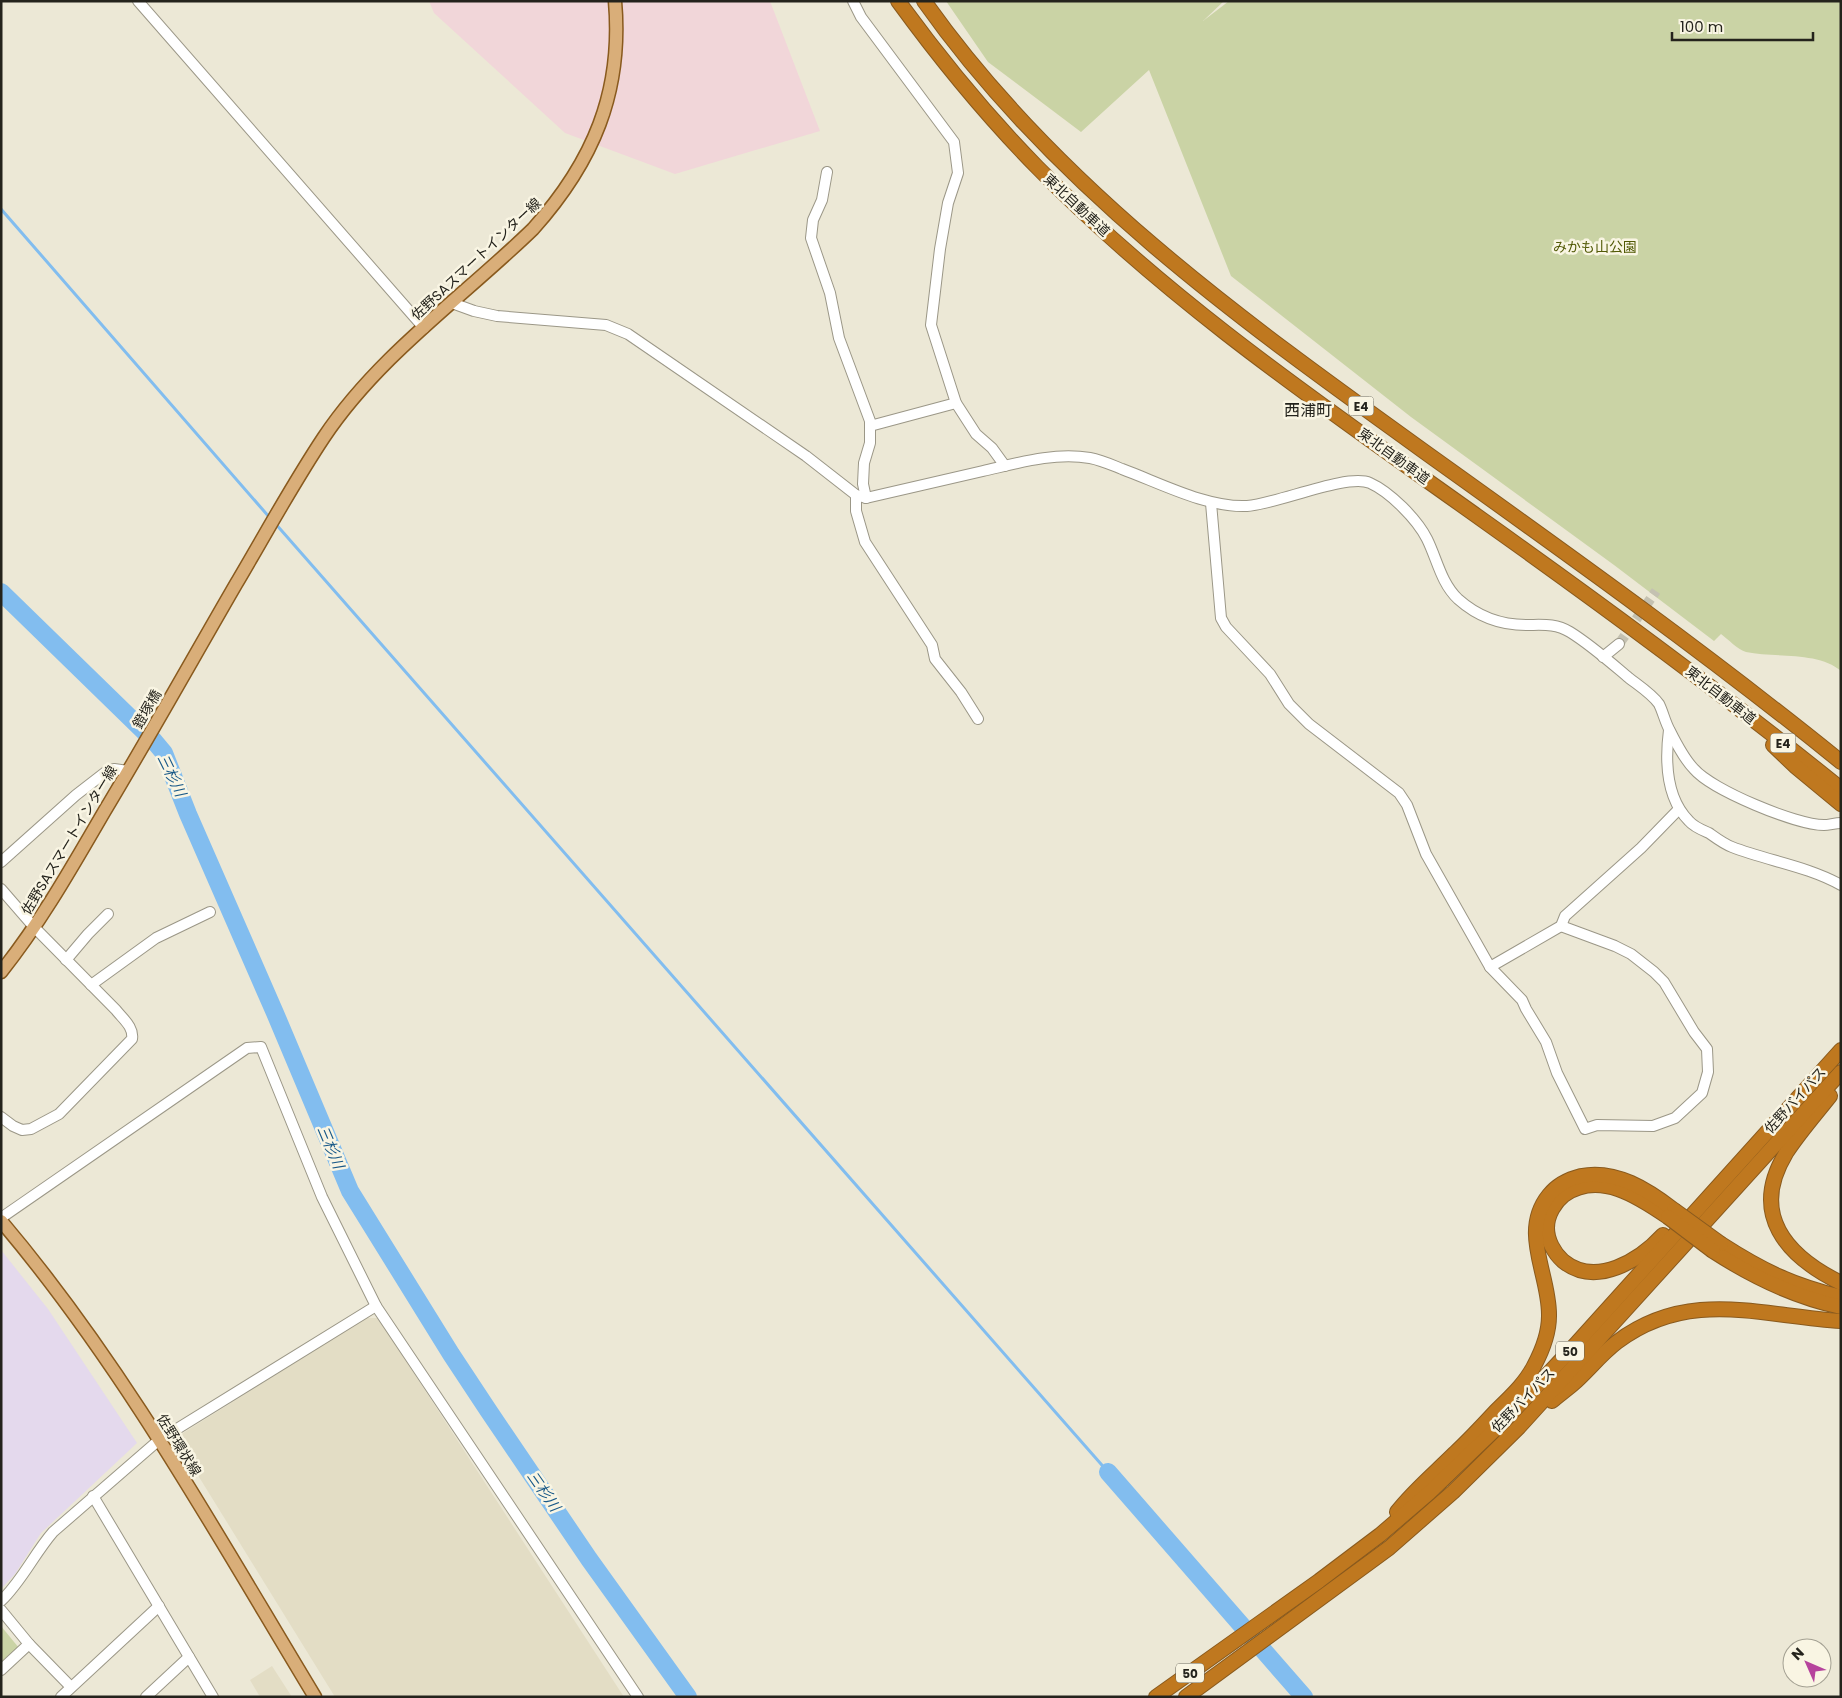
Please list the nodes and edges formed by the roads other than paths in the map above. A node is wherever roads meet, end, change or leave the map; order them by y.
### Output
1 (138, 1) edge
2 (615, 1) edge
3 (853, 1) edge
4 (898, 1) edge
5 (924, 1) edge
6 (826, 172) dead end
7 (452, 303) junction
8 (424, 328) junction
9 (956, 403) junction
10 (870, 426) junction
11 (1005, 466) junction
12 (861, 497) junction
13 (1211, 503) junction
14 (1619, 644) tunnel mouth
15 (1603, 657) junction
16 (177, 687) joint
17 (1725, 697) junction
18 (978, 718) dead end
19 (1669, 730) junction
20 (142, 747) joint
21 (1841, 762) edge
22 (128, 771) junction
23 (1841, 789) edge
24 (1841, 804) edge
25 (1679, 809) junction
26 (1841, 823) edge
27 (1, 862) edge
28 (1841, 885) edge
29 (1, 889) edge
30 (210, 912) dead end
31 (108, 914) dead end
32 (1561, 926) junction
33 (34, 927) junction
34 (66, 960) junction
35 (1490, 967) junction
36 (1, 972) edge
37 (91, 985) junction
38 (1841, 1050) edge
39 (1841, 1072) edge
40 (1841, 1078) edge
41 (1803, 1092) junction
42 (1, 1117) edge
43 (1671, 1214) junction
44 (1, 1219) edge
45 (1717, 1247) junction
46 (1841, 1283) edge
47 (1841, 1297) edge
48 (376, 1306) junction
49 (1841, 1307) edge
50 (1841, 1321) edge
51 (1519, 1427) junction
52 (159, 1440) junction
53 (93, 1496) junction
54 (1380, 1535) junction
55 (1, 1601) edge
56 (159, 1606) junction
57 (1, 1610) edge
58 (29, 1644) junction
59 (189, 1657) junction
60 (1, 1670) edge
61 (71, 1687) junction
62 (61, 1697) edge
63 (146, 1697) edge
64 (214, 1697) edge
65 (315, 1697) edge
66 (638, 1697) edge
67 (1156, 1697) edge
68 (1186, 1697) edge

1 - 8 street
2 - 7 main road, 佐野SAスマートインター線
3 - 9 street
4 - 17 highway, 東北自動車道 / E4
5 - 21 highway, 東北自動車道 / E4
6 - 10 street
7 - 8 main road, 佐野SAスマートインター線
7 - 12 street
8 - 16 main road, 佐野SAスマートインター線
9 - 10 street
9 - 11 street
10 - 12 street
11 - 12 street
11 - 13 street
12 - 18 street
13 - 15 street
13 - 35 street
14 - 15 street
15 - 19 street
16 - 20 main road, 鐙塚橋
17 - 23 highway, 東北自動車道 / E4
17 - 24 highway
19 - 25 street
19 - 26 street
20 - 22 main road, 佐野SAスマートインター線
22 - 27 street
22 - 33 main road, 佐野SAスマートインター線
25 - 28 street
25 - 32 street
29 - 33 street
30 - 37 street
31 - 34 street
32 - 35 street
32 - 35 street
33 - 34 street
33 - 36 main road, 佐野SAスマートインター線
34 - 37 street
37 - 42 street
38 - 41 highway, 佐野バイパス / 50
39 - 51 highway, 佐野バイパス / 50
40 - 46 highway
41 - 43 highway
41 - 54 highway, 佐野バイパス / 50
43 - 45 highway, bridge
43 - 54 highway
44 - 48 street
44 - 52 main road, 佐野環状線
45 - 47 highway
45 - 49 highway
48 - 52 street
48 - 66 street
50 - 51 highway
51 - 68 highway, 佐野バイパス / 50
52 - 53 street
52 - 65 main road, 佐野環状線
53 - 55 street
53 - 56 street
54 - 67 highway, 佐野バイパス / 50
56 - 59 street
56 - 61 street
57 - 58 street
58 - 60 street
58 - 61 street
59 - 63 street
59 - 64 street
61 - 62 street

